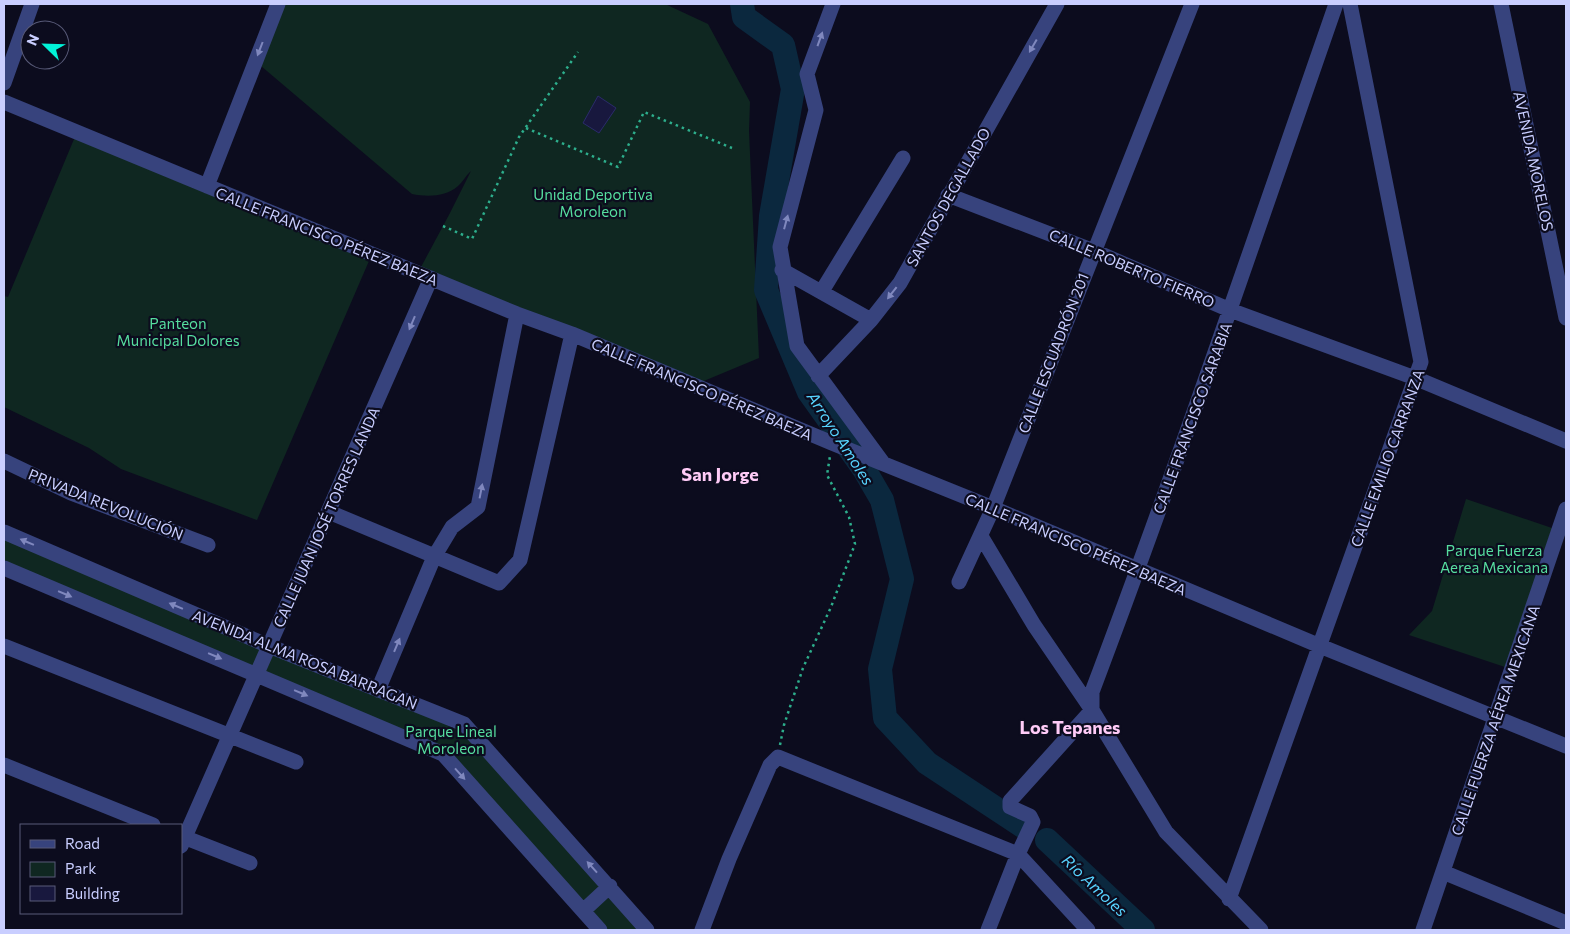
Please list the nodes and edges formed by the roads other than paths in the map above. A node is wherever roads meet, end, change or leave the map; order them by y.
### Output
1 (32, 4) edge
2 (278, 4) edge
3 (833, 4) edge
4 (1057, 4) edge
5 (1192, 4) edge
6 (1336, 4) edge
7 (1350, 4) edge
8 (1500, 5) edge
9 (4, 82) edge
10 (4, 102) edge
11 (903, 158) dead end
12 (207, 186) junction
13 (948, 195) junction
14 (1094, 251) junction
15 (782, 270) junction
16 (431, 278) junction
17 (822, 291) junction
18 (1230, 310) junction
19 (517, 314) junction
20 (1566, 318) edge
21 (871, 320) junction
22 (572, 334) junction
23 (818, 376) junction
24 (1415, 378) junction
25 (1566, 442) edge
26 (4, 461) edge
27 (883, 464) junction
28 (992, 508) junction
29 (1566, 509) edge
30 (329, 512) junction
31 (4, 532) edge
32 (981, 536) junction
33 (208, 546) dead end
34 (434, 556) junction
35 (4, 568) edge
36 (1138, 569) junction
37 (959, 582) dead end
38 (4, 646) edge
39 (269, 646) junction
40 (1320, 646) junction
41 (257, 674) junction
42 (378, 690) junction
43 (1092, 710) junction
44 (1496, 718) junction
45 (231, 735) junction
46 (1566, 746) edge
47 (296, 762) dead end
48 (4, 765) edge
49 (152, 824) edge
50 (182, 840) edge
51 (1020, 850) junction
52 (250, 862) dead end
53 (1443, 872) junction
54 (610, 886) junction
55 (1229, 899) junction
56 (582, 911) junction
57 (1566, 923) edge
58 (1258, 929) edge
59 (600, 930) edge
60 (647, 930) edge
61 (702, 930) edge
62 (988, 930) edge
63 (1088, 930) edge
64 (1423, 930) edge

1 - 9 street
2 -> 12 street
15 -> 3 street
4 -> 13 street, SANTOS DEGALLADO
5 - 14 street, CALLE ESCUADRÓN 201
6 - 18 street, CALLE FRANCISCO SARABIA
7 - 24 street, CALLE EMILIO CARRANZA
8 - 20 street, AVENIDA MORELOS
10 - 12 street, CALLE FRANCISCO PÉREZ BAEZA
11 - 17 street
12 - 16 street, CALLE FRANCISCO PÉREZ BAEZA
13 - 14 street, CALLE ROBERTO FIERRO
13 -> 21 street, SANTOS DEGALLADO
14 - 18 street, CALLE ROBERTO FIERRO
14 - 28 street, CALLE ESCUADRÓN 201
15 - 17 street
15 - 23 street
16 - 19 street, CALLE FRANCISCO PÉREZ BAEZA
16 -> 30 street, CALLE JUAN JOSÉ TORRES LANDA
17 - 21 street
18 - 24 street, CALLE ROBERTO FIERRO
18 - 36 street, CALLE FRANCISCO SARABIA
19 - 22 street, CALLE FRANCISCO PÉREZ BAEZA
34 -> 19 street
21 - 23 street, SANTOS DEGALLADO
22 - 27 street, CALLE FRANCISCO PÉREZ BAEZA
22 - 34 street
23 - 27 street
24 - 25 street, CALLE ROBERTO FIERRO
24 - 40 street, CALLE EMILIO CARRANZA
26 - 33 street, PRIVADA REVOLUCIÓN
27 - 28 street, CALLE FRANCISCO PÉREZ BAEZA
28 - 32 street, CALLE ESCUADRÓN 201
28 - 36 street, CALLE FRANCISCO PÉREZ BAEZA
29 - 44 street, CALLE FUERZA AÉREA MEXICANA
30 - 34 street
30 - 39 street, CALLE JUAN JOSÉ TORRES LANDA
39 -> 31 street, AVENIDA ALMA ROSA BARRAGAN
32 - 37 street, CALLE ESCUADRÓN 201
32 - 43 street
42 -> 34 street
35 -> 41 street, AVENIDA ALMA ROSA BARRAGAN
36 - 40 street, CALLE FRANCISCO PÉREZ BAEZA
36 - 43 street, CALLE FRANCISCO SARABIA
38 - 45 street
39 - 41 street, CALLE JUAN JOSÉ TORRES LANDA
39 - 42 street, AVENIDA ALMA ROSA BARRAGAN
40 - 44 street, CALLE FRANCISCO PÉREZ BAEZA
40 - 55 street, CALLE EMILIO CARRANZA
41 - 45 street, CALLE JUAN JOSÉ TORRES LANDA
41 -> 56 street, AVENIDA ALMA ROSA BARRAGAN
54 -> 42 street, AVENIDA ALMA ROSA BARRAGAN
43 - 51 street
43 - 55 street
44 - 46 street, CALLE FRANCISCO PÉREZ BAEZA
44 - 53 street, CALLE FUERZA AÉREA MEXICANA
45 - 47 street
45 - 50 street, CALLE JUAN JOSÉ TORRES LANDA
48 - 49 street
50 - 52 street
51 - 61 street
51 - 62 street
51 - 63 street
53 - 57 street
53 - 64 street, CALLE FUERZA AÉREA MEXICANA
54 - 56 street
54 - 60 street, AVENIDA ALMA ROSA BARRAGAN
55 - 58 street
56 - 59 street, AVENIDA ALMA ROSA BARRAGAN

